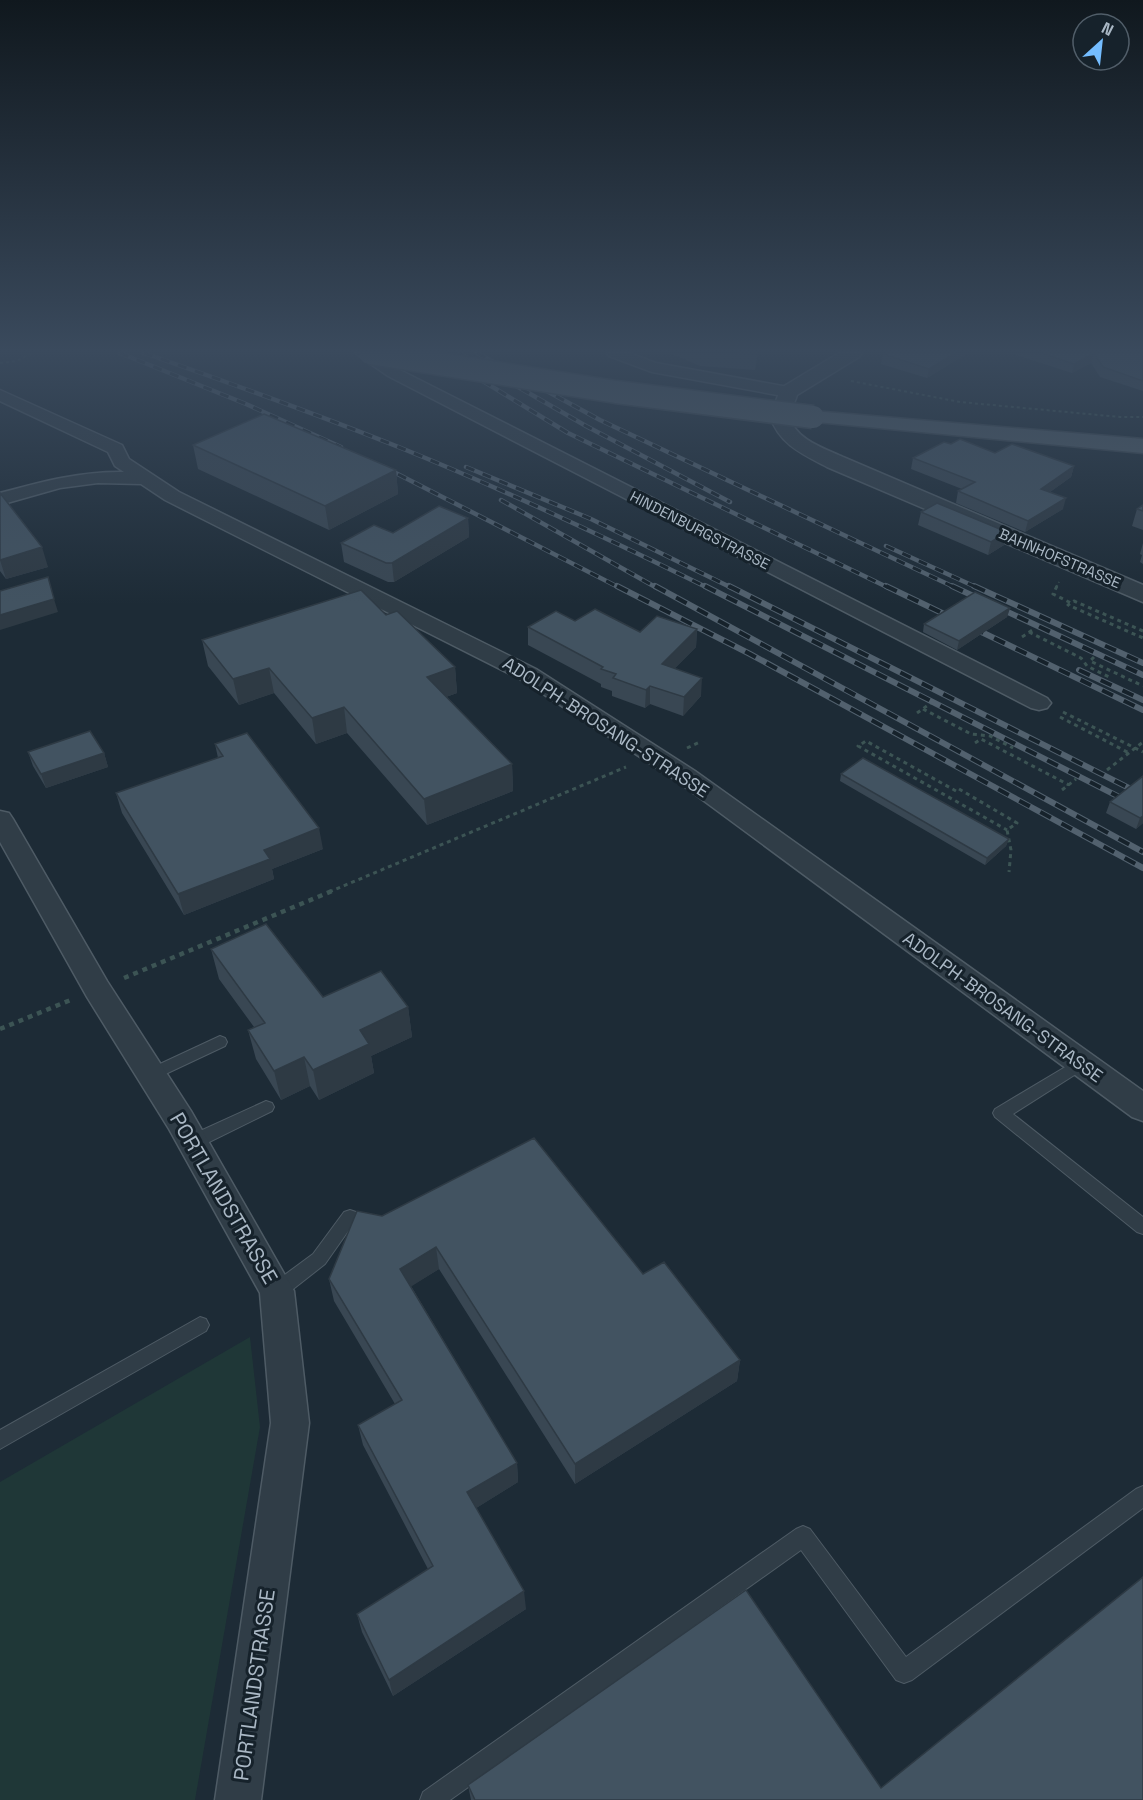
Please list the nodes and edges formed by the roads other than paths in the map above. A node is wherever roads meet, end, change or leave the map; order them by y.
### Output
1 (90, 437) edge
2 (518, 437) edge
3 (793, 437) edge
4 (1059, 437) edge
5 (1143, 446) edge
6 (142, 478) junction
7 (0, 499) edge
8 (1143, 594) edge
9 (1040, 703) road end
10 (0, 819) edge
11 (220, 1042) dead end
12 (1082, 1064) junction
13 (152, 1074) junction
14 (266, 1107) dead end
15 (1143, 1108) edge
16 (193, 1142) junction
17 (350, 1217) dead end
18 (1143, 1227) edge
19 (277, 1291) junction
20 (200, 1325) dead end
21 (0, 1440) edge
22 (1143, 1496) edge
23 (238, 1800) edge
24 (432, 1800) edge

1 - 6 street, ADOLPH-BROSANG-STRASSE
2 - 9 street, HINDENBURGSTRASSE
3 - 8 street, BAHNHOFSTRASSE
4 - 5 main road
6 - 7 street
6 - 12 street, ADOLPH-BROSANG-STRASSE
10 - 13 street, PORTLANDSTRASSE
11 - 13 lane
12 - 15 street, ADOLPH-BROSANG-STRASSE
12 - 18 lane
13 - 16 street, PORTLANDSTRASSE
14 - 16 lane
16 - 19 street, PORTLANDSTRASSE
17 - 19 lane
19 - 23 street, PORTLANDSTRASSE
20 - 21 lane
22 - 24 lane

